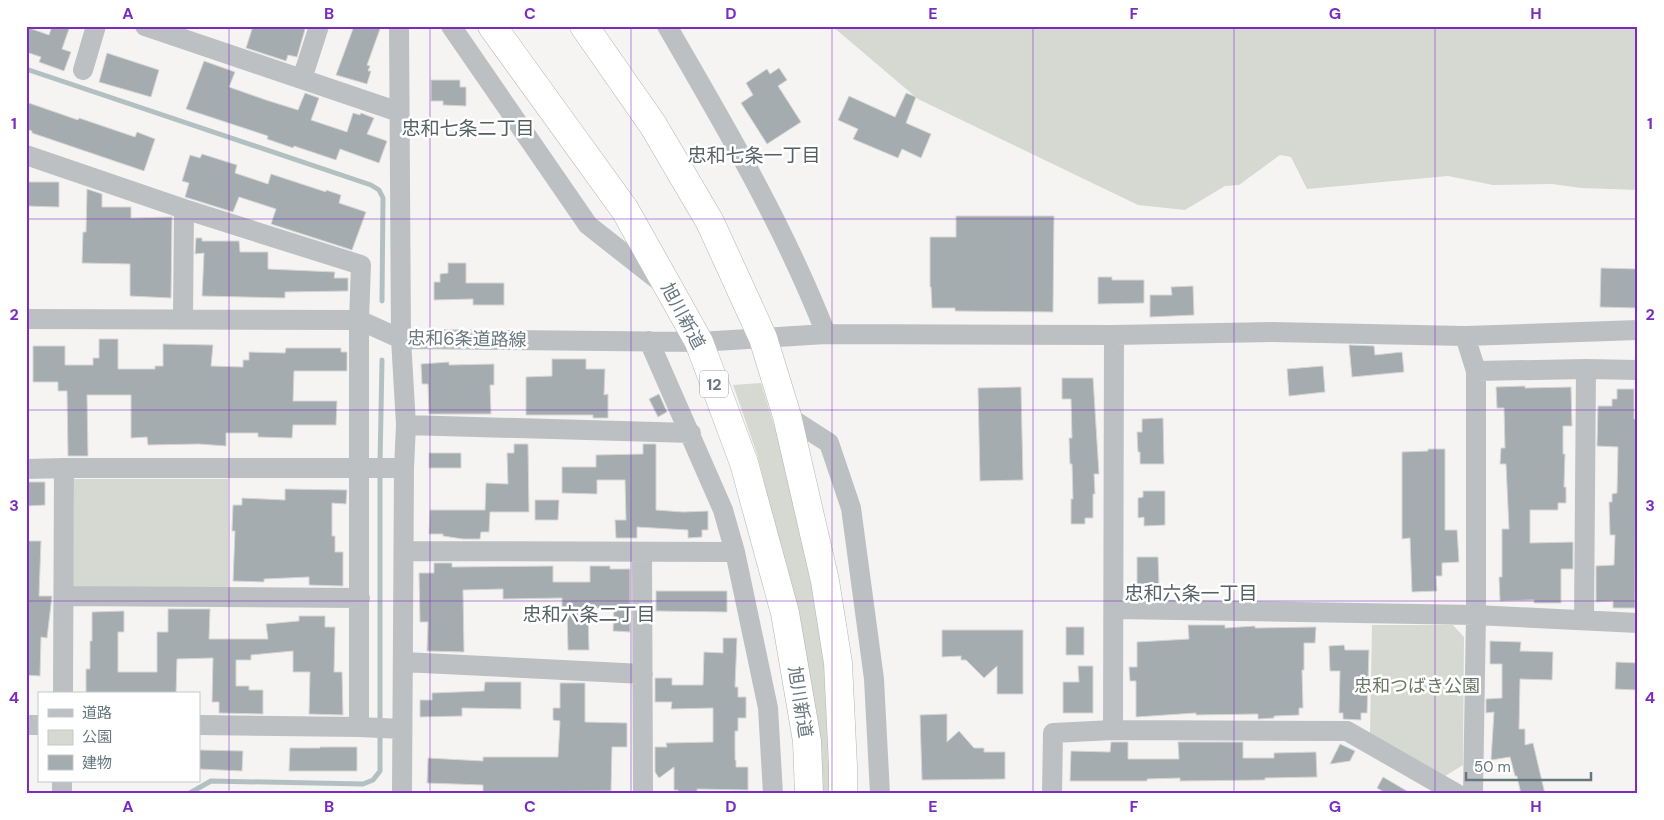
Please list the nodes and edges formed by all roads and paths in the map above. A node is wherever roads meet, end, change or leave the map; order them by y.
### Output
1 (96, 26) edge
2 (145, 26) edge
3 (319, 26) edge
4 (399, 26) edge
5 (451, 26) edge
6 (492, 26) edge
7 (584, 26) edge
8 (667, 26) edge
9 (83, 70) dead end
10 (302, 79) junction
11 (399, 112) junction
12 (26, 156) edge
13 (184, 209) junction
14 (670, 290) junction
15 (183, 318) junction
16 (26, 319) edge
17 (360, 320) junction
18 (1638, 330) edge
19 (826, 334) junction
20 (1114, 335) junction
21 (1465, 336) junction
22 (762, 338) junction
23 (401, 339) junction
24 (649, 341) junction
25 (699, 342) junction
26 (1586, 369) junction
27 (1638, 370) edge
28 (1476, 371) junction
29 (787, 416) junction
30 (406, 425) junction
31 (690, 433) junction
32 (64, 468) junction
33 (382, 468) junction
34 (26, 469) edge
35 (404, 552) junction
36 (642, 552) junction
37 (735, 552) junction
38 (64, 596) junction
39 (360, 598) junction
40 (1114, 609) junction
41 (1476, 615) junction
42 (1584, 619) junction
43 (1638, 623) edge
44 (403, 662) junction
45 (643, 674) junction
46 (63, 692) edge
47 (200, 726) edge
48 (381, 728) junction
49 (1113, 730) junction
50 (402, 794) edge
51 (643, 794) edge
52 (773, 794) edge
53 (809, 794) edge
54 (843, 794) edge
55 (880, 794) edge
56 (1052, 794) edge
57 (1457, 794) edge
58 (1473, 794) edge

1 - 9 street
2 - 10 street
3 - 10 street
4 - 11 street
5 - 14 street
6 - 14 highway, 旭川新道 / 12
7 - 22 highway, 旭川新道
8 - 19 street
10 - 11 street
11 - 23 street
12 - 13 street
13 - 15 street
13 - 17 street
14 - 25 highway, 旭川新道 / 12
15 - 16 street, 忠和6条道路線
15 - 17 street, 忠和6条道路線
17 - 23 street, 忠和6条道路線
17 - 33 street
18 - 21 street, 忠和6条道路線
19 - 20 street, 忠和6条道路線
19 - 22 street, 忠和6条道路線
20 - 21 street, 忠和6条道路線
20 - 40 street
21 - 28 street
22 - 25 street, 忠和6条道路線
22 - 29 highway, 旭川新道
23 - 24 street, 忠和6条道路線
23 - 30 street
24 - 25 street, 忠和6条道路線
24 - 31 street
25 - 53 highway, 旭川新道 / 12
26 - 27 street
26 - 28 street
26 - 42 street
28 - 41 street
29 - 54 highway, 旭川新道
29 - 55 street
30 - 31 street
30 - 33 street
31 - 37 street
32 - 33 street
32 - 34 street
32 - 38 street
33 - 35 street
33 - 39 street
35 - 36 street
35 - 44 street
36 - 37 street
36 - 45 street
37 - 52 street
38 - 39 street
38 - 46 street
39 - 48 street
40 - 41 street
40 - 49 street
41 - 42 street
41 - 58 street
42 - 43 street
44 - 45 street
44 - 48 street
45 - 51 street
47 - 48 street
48 - 50 street
49 - 56 street
49 - 57 street

